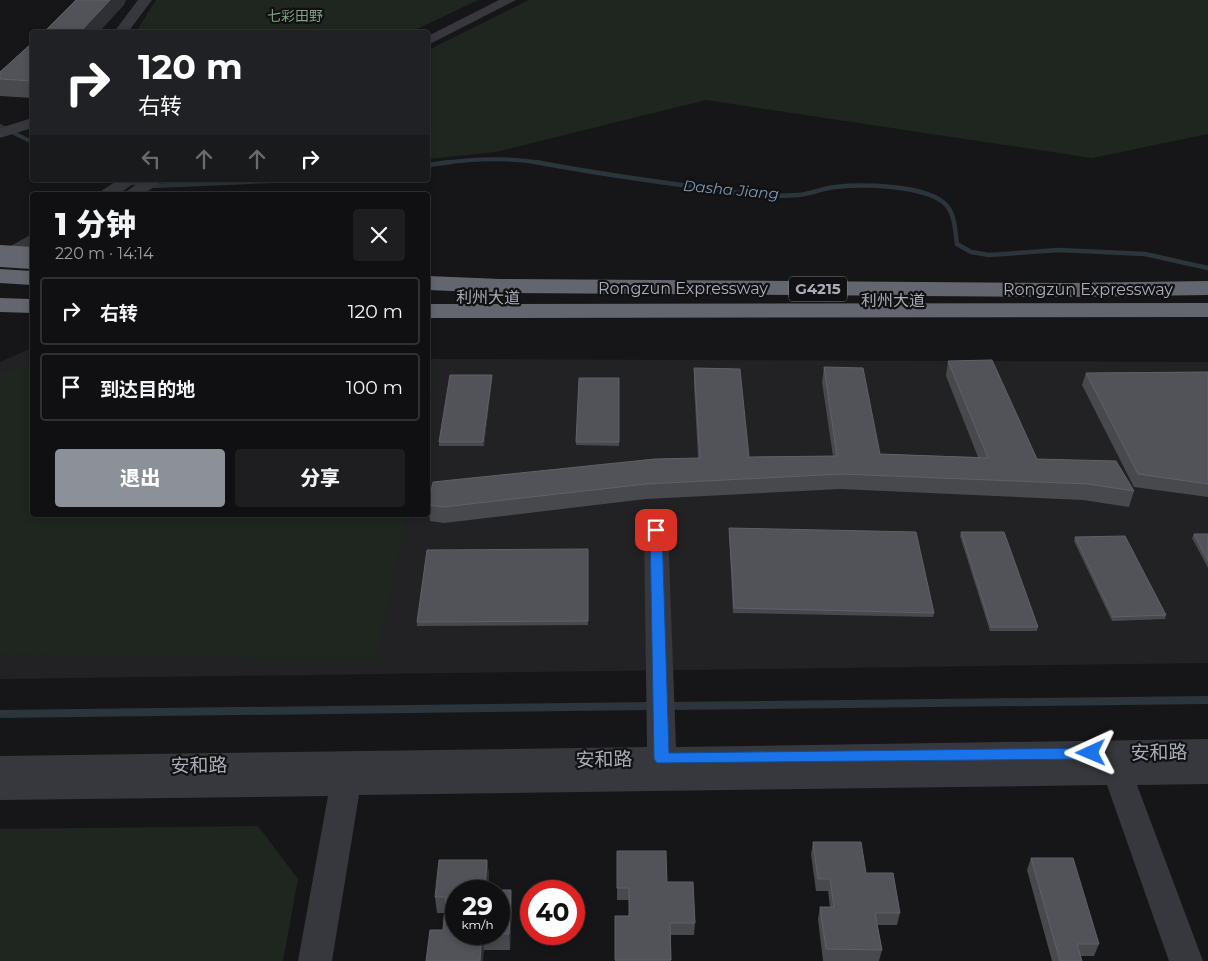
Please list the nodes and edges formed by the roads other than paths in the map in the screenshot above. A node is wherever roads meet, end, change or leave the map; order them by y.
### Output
1 (145, 0) edge
2 (486, 0) edge
3 (509, 0) edge
4 (122, 30) edge
5 (424, 30) edge
6 (430, 40) edge
7 (30, 125) edge
8 (0, 133) edge
9 (149, 182) edge
10 (124, 190) edge
11 (30, 242) edge
12 (30, 259) edge
13 (0, 273) edge
14 (30, 278) edge
15 (430, 283) edge
16 (1208, 288) edge
17 (30, 294) edge
18 (430, 296) edge
19 (1208, 297) edge
20 (0, 305) edge
21 (30, 306) edge
22 (430, 310) edge
23 (1208, 310) edge
24 (430, 320) edge
25 (1208, 322) edge
26 (656, 530) dead end
27 (1208, 751) edge
28 (662, 759) junction
29 (1113, 763) junction
30 (0, 768) edge
31 (1208, 772) edge
32 (347, 773) junction
33 (0, 788) edge
34 (315, 961) edge
35 (1186, 961) edge

1 - 4 street
2 - 5 street
3 - 6 street
7 - 8 street
9 - 10 street
11 - 13 street
12 - 13 highway, bridge
13 - 14 highway
13 - 17 highway
15 - 16 highway, Rongzun Expressway / G4215
18 - 19 highway, 利州大道
20 - 21 highway
22 - 23 highway, 利州大道
24 - 25 highway, Rongzun Expressway / G4215
26 - 28 street
27 - 29 street, 安和路
28 - 29 street, 安和路
28 - 32 street, 安和路
29 - 31 street, 安和路
29 - 32 street, 安和路
29 - 35 street
30 - 32 street, 安和路
32 - 33 street, 安和路
32 - 34 street

